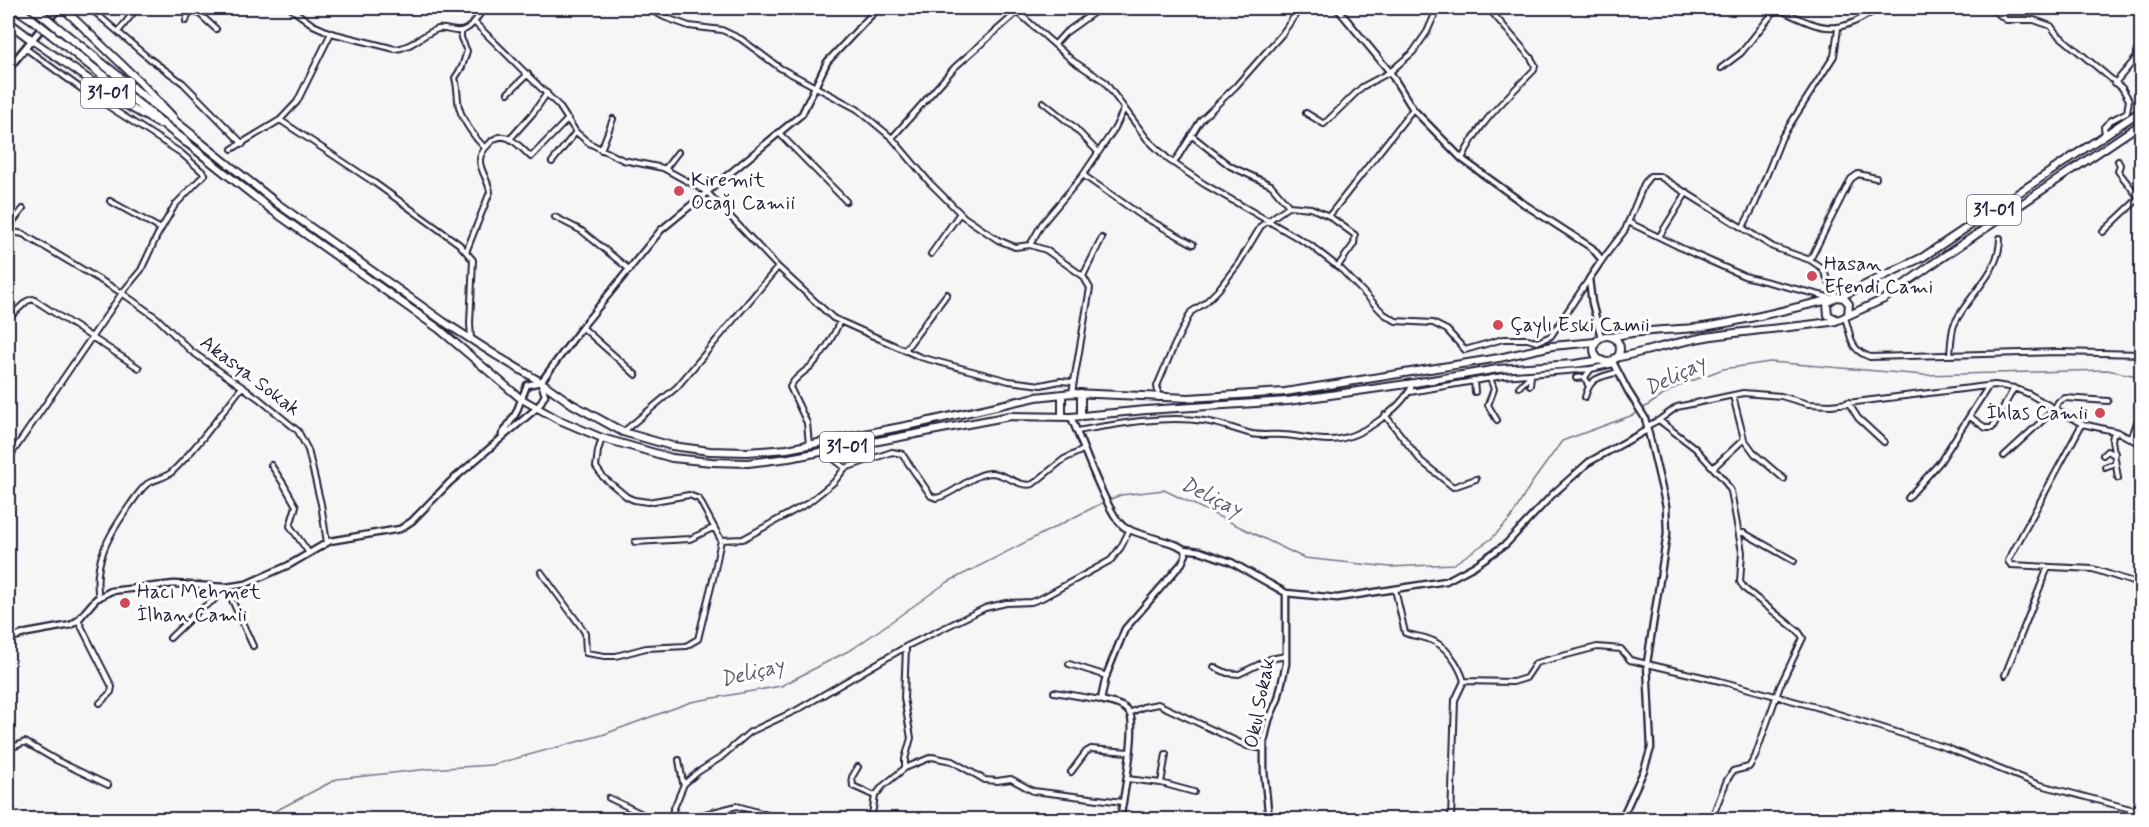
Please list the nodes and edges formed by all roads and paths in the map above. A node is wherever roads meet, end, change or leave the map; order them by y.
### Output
1 (15, 8) edge
2 (32, 8) edge
3 (58, 8) edge
4 (63, 8) edge
5 (90, 8) edge
6 (137, 8) edge
7 (191, 8) edge
8 (291, 8) edge
9 (484, 8) edge
10 (647, 8) edge
11 (878, 8) edge
12 (1013, 8) edge
13 (1022, 8) edge
14 (1100, 8) edge
15 (1298, 8) edge
16 (1337, 8) edge
17 (1430, 8) edge
18 (1441, 8) edge
19 (1490, 8) edge
20 (1777, 8) edge
21 (1878, 8) edge
22 (1991, 8) edge
23 (1018, 12) junction
24 (1435, 14) junction
25 (186, 21) dead end
26 (8, 22) edge
27 (474, 22) junction
28 (216, 29) dead end
29 (1838, 29) junction
30 (461, 31) junction
31 (118, 32) junction
32 (331, 33) junction
33 (32, 40) junction
34 (1055, 44) junction
35 (25, 48) junction
36 (2137, 57) dead end
37 (1720, 68) dead end
38 (8, 69) edge
39 (1390, 72) junction
40 (528, 74) junction
41 (2115, 83) junction
42 (814, 86) junction
43 (508, 93) dead end
44 (547, 93) junction
45 (1043, 102) dead end
46 (1124, 109) junction
47 (1413, 109) junction
48 (2142, 110) edge
49 (1306, 113) dead end
50 (568, 119) junction
51 (613, 119) dead end
52 (280, 120) junction
53 (2142, 123) edge
54 (576, 132) junction
55 (778, 132) junction
56 (192, 135) junction
57 (1191, 135) junction
58 (2105, 135) junction
59 (892, 138) junction
60 (510, 139) junction
61 (186, 142) junction
62 (243, 144) junction
63 (485, 148) junction
64 (232, 149) dead end
65 (601, 150) junction
66 (678, 152) dead end
67 (1098, 152) junction
68 (1462, 159) junction
69 (2118, 161) dead end
70 (552, 162) dead end
71 (1174, 163) junction
72 (666, 169) junction
73 (1083, 175) junction
74 (1876, 178) dead end
75 (707, 192) junction
76 (1687, 192) junction
77 (2140, 200) edge
78 (110, 201) dead end
79 (846, 201) dead end
80 (1289, 206) junction
81 (23, 209) dead end
82 (960, 213) junction
83 (1329, 216) junction
84 (555, 217) dead end
85 (1269, 221) junction
86 (1628, 222) junction
87 (1743, 227) junction
88 (161, 229) junction
89 (9, 231) edge
90 (2103, 232) dead end
91 (1659, 237) junction
92 (1102, 238) dead end
93 (2000, 238) dead end
94 (1192, 244) dead end
95 (1030, 245) junction
96 (466, 252) junction
97 (931, 254) dead end
98 (1602, 260) junction
99 (1810, 260) junction
100 (1338, 266) junction
101 (778, 267) junction
102 (630, 270) junction
103 (1083, 276) junction
104 (1589, 279) junction
105 (122, 293) junction
106 (947, 294) dead end
107 (1834, 298) junction
108 (8, 312) edge
109 (1846, 316) junction
110 (1838, 320) junction
111 (840, 321) junction
112 (582, 327) junction
113 (92, 337) junction
114 (1612, 337) junction
115 (1599, 339) junction
116 (472, 340) junction
117 (905, 350) junction
118 (1950, 354) junction
119 (2142, 354) edge
120 (1602, 360) junction
121 (1614, 361) junction
122 (139, 368) dead end
123 (1591, 369) junction
124 (1618, 372) junction
125 (1531, 374) junction
126 (636, 375) dead end
127 (1585, 377) junction
128 (1490, 378) junction
129 (1576, 378) dead end
130 (1474, 381) junction
131 (541, 382) junction
132 (1072, 382) junction
133 (1414, 383) junction
134 (1530, 385) dead end
135 (1588, 385) junction
136 (1988, 386) junction
137 (242, 387) junction
138 (1519, 387) dead end
139 (2014, 388) junction
140 (1410, 392) junction
141 (1475, 392) dead end
142 (1072, 393) junction
143 (1081, 393) junction
144 (1062, 394) junction
145 (1733, 396) junction
146 (1585, 397) dead end
147 (520, 398) junction
148 (1159, 398) junction
149 (2109, 401) dead end
150 (1848, 402) junction
151 (538, 407) junction
152 (2055, 409) junction
153 (2140, 414) edge
154 (1385, 415) junction
155 (1081, 416) junction
156 (1062, 417) junction
157 (1071, 417) junction
158 (1970, 417) junction
159 (1497, 420) dead end
160 (1659, 420) junction
161 (2082, 424) junction
162 (1647, 428) junction
163 (1077, 431) junction
164 (623, 432) junction
165 (2118, 432) junction
166 (501, 438) junction
167 (603, 438) junction
168 (1744, 439) junction
169 (2131, 439) junction
170 (1884, 442) dead end
171 (809, 445) junction
172 (2142, 445) edge
173 (832, 450) junction
174 (1083, 450) junction
175 (2115, 452) junction
176 (2103, 454) dead end
177 (2004, 456) dead end
178 (8, 459) edge
179 (2115, 463) junction
180 (271, 465) dead end
181 (2105, 467) dead end
182 (844, 468) junction
183 (1713, 468) junction
184 (2118, 478) dead end
185 (1476, 479) dead end
186 (1784, 479) dead end
187 (1908, 498) dead end
188 (713, 528) junction
189 (1130, 529) junction
190 (1739, 533) junction
191 (721, 540) junction
192 (635, 542) dead end
193 (327, 543) junction
194 (1184, 549) junction
195 (309, 553) junction
196 (1794, 561) dead end
197 (2048, 567) junction
198 (541, 573) dead end
199 (2142, 585) edge
200 (224, 587) junction
201 (1395, 589) junction
202 (1286, 593) junction
203 (99, 598) junction
204 (78, 620) junction
205 (170, 638) dead end
206 (8, 639) edge
207 (253, 646) dead end
208 (906, 646) junction
209 (1286, 656) junction
210 (1647, 663) junction
211 (1069, 664) dead end
212 (1214, 667) dead end
213 (2005, 675) dead end
214 (1107, 676) junction
215 (1464, 681) junction
216 (1054, 692) dead end
217 (1777, 696) junction
218 (1101, 700) junction
219 (100, 703) dead end
220 (1130, 713) junction
221 (8, 749) edge
222 (1264, 749) junction
223 (1129, 752) junction
224 (1166, 754) dead end
225 (679, 760) dead end
226 (858, 767) dead end
227 (905, 768) junction
228 (1071, 772) dead end
229 (2142, 774) edge
230 (1127, 779) junction
231 (1161, 783) junction
232 (108, 784) dead end
233 (684, 784) junction
234 (1194, 792) dead end
235 (875, 796) junction
236 (609, 798) dead end
237 (1123, 802) junction
238 (2139, 811) junction
239 (655, 819) edge
240 (669, 819) edge
241 (681, 819) edge
242 (785, 819) edge
243 (871, 819) edge
244 (1120, 819) edge
245 (1269, 819) edge
246 (1451, 819) edge
247 (1621, 819) edge
248 (1711, 819) edge
249 (2138, 819) edge

1 - 61 highway, bridge
2 - 56 highway, bridge
3 - 33 main road
4 - 56 highway, 31-01
5 - 31 street
6 - 31 street
7 - 25 street
7 - 28 street
8 - 32 street
9 - 27 street
10 - 42 street
11 - 42 street
12 - 23 street
13 - 23 street
14 - 34 street
15 - 57 street
16 - 39 street
17 - 24 street
18 - 24 street
19 - 68 street
20 - 29 street
20 - 37 street
21 - 29 street
22 - 41 street
23 - 34 street
23 - 59 street
24 - 39 street
26 - 33 highway
27 - 30 street
27 - 40 street
29 - 87 street
30 - 32 street
30 - 63 street
31 - 62 street
32 - 52 street
33 - 35 main road
33 - 61 highway, 31-01
34 - 46 street
35 - 38 main road
35 - 88 street
36 - 41 street
39 - 47 street
39 - 49 street
40 - 43 street
40 - 44 street
41 - 58 street
42 - 55 street
42 - 59 street
44 - 50 street
44 - 60 street
45 - 67 street
46 - 67 street
46 - 71 street
47 - 68 street
47 - 83 street
48 - 58 highway, 31-01
50 - 54 street
50 - 60 street
51 - 65 street
52 - 62 street
52 - 96 street
53 - 109 highway, 31-01
54 - 65 street
54 - 70 street
55 - 75 street
55 - 79 street
56 - 116 highway, 31-01
57 - 71 street
57 - 80 street
58 - 107 highway, 31-01
59 - 82 street
60 - 63 street
61 - 147 highway, 31-01
62 - 64 street
63 - 96 street
65 - 72 street
66 - 72 street
67 - 73 street
68 - 98 street
69 - 77 street
71 - 85 street
72 - 75 street
73 - 94 street
73 - 95 street
74 - 99 street
75 - 101 street
75 - 102 street
76 - 86 street
76 - 87 street
76 - 91 street
77 - 90 street
78 - 88 street
80 - 83 street
80 - 85 street
81 - 89 street
82 - 95 street
82 - 97 street
83 - 100 street
84 - 102 street
85 - 100 street
85 - 148 street
86 - 91 street
86 - 98 street
87 - 99 street
88 - 105 street
89 - 105 street, Akasya Sokak
91 - 107 street
92 - 103 street
93 - 118 street
95 - 103 street
96 - 116 street
98 - 104 street
99 - 107 street
100 - 104 street
101 - 111 street
101 - 164 street
102 - 112 street
103 - 132 street
104 - 115 street
105 - 113 street
105 - 137 street, Akasya Sokak
106 - 117 street
107 - 109 highway
107 - 110 highway
107 - 114 highway, 31-01
108 - 113 street
109 - 110 highway
109 - 118 street
110 - 121 highway
111 - 117 street
111 - 171 street
112 - 126 street
112 - 131 street
113 - 122 street
113 - 178 street
114 - 115 highway
114 - 121 highway
115 - 120 highway
115 - 148 highway, 31-01
116 - 131 highway, 31-01
117 - 132 street
118 - 119 street
120 - 121 highway
120 - 133 highway, 31-01
121 - 123 street
121 - 124 street
123 - 125 street
123 - 127 street
124 - 135 street
124 - 162 street
125 - 128 street
125 - 134 street
125 - 138 street
127 - 129 street
127 - 135 street
128 - 130 street
128 - 159 street
130 - 140 street
130 - 141 street
131 - 147 street
131 - 151 street
131 - 164 highway, 31-01
132 - 142 street
133 - 140 street
133 - 155 highway, 31-01
135 - 146 street
136 - 139 street
136 - 150 street
136 - 158 street
137 - 193 street, Akasya Sokak
137 - 203 street
139 - 152 street
139 - 158 street
140 - 154 street
142 - 143 highway, 31-01
142 - 144 highway, 31-01
143 - 148 highway, 31-01
143 - 155 highway
144 - 156 highway
144 - 171 highway, 31-01
145 - 150 street
145 - 160 street
145 - 168 street
147 - 151 highway, 31-01
147 - 166 street
149 - 152 street
150 - 170 street
151 - 166 street
151 - 167 highway, 31-01
152 - 161 street
152 - 177 street
153 - 169 street
154 - 163 street
154 - 185 street
155 - 157 highway, 31-01
156 - 157 highway, 31-01
156 - 173 highway, 31-01
157 - 163 street
158 - 187 street
160 - 162 street
160 - 183 street
161 - 165 street
161 - 197 street
162 - 201 street
162 - 210 street
163 - 174 street
164 - 171 highway, 31-01
165 - 169 street
165 - 175 street
166 - 193 street
167 - 173 highway, 31-01
167 - 188 street
168 - 183 street
168 - 186 street
169 - 172 street
173 - 182 street
174 - 182 street
174 - 189 street
175 - 176 street
175 - 179 street
179 - 181 street
179 - 184 street
180 - 195 street
182 - 191 street
183 - 190 street
188 - 191 street
188 - 192 street
189 - 194 street
189 - 208 street
190 - 196 street
190 - 217 street
191 - 198 street
193 - 195 street
194 - 202 street
194 - 214 street
195 - 200 street
197 - 199 street
197 - 213 street
200 - 203 street
200 - 205 street
200 - 207 street
201 - 202 street
201 - 215 street
202 - 209 street, Okul Sokak
203 - 204 street
204 - 206 street
204 - 219 street
208 - 227 street
208 - 233 street
209 - 212 street
209 - 222 street, Okul Sokak
210 - 215 street
210 - 217 street
210 - 247 street
211 - 214 street
214 - 218 street
215 - 246 street
216 - 218 street
217 - 238 street
217 - 248 street
218 - 220 street
220 - 222 street
220 - 223 street
221 - 232 street
222 - 245 street, Okul Sokak
223 - 228 street
223 - 230 street
224 - 231 street
225 - 233 street
226 - 235 street
227 - 235 street
227 - 237 street
229 - 238 highway
230 - 231 street
230 - 237 street
231 - 234 street
233 - 240 street
235 - 243 street
236 - 239 street
237 - 244 street
238 - 249 highway
241 - 242 street

